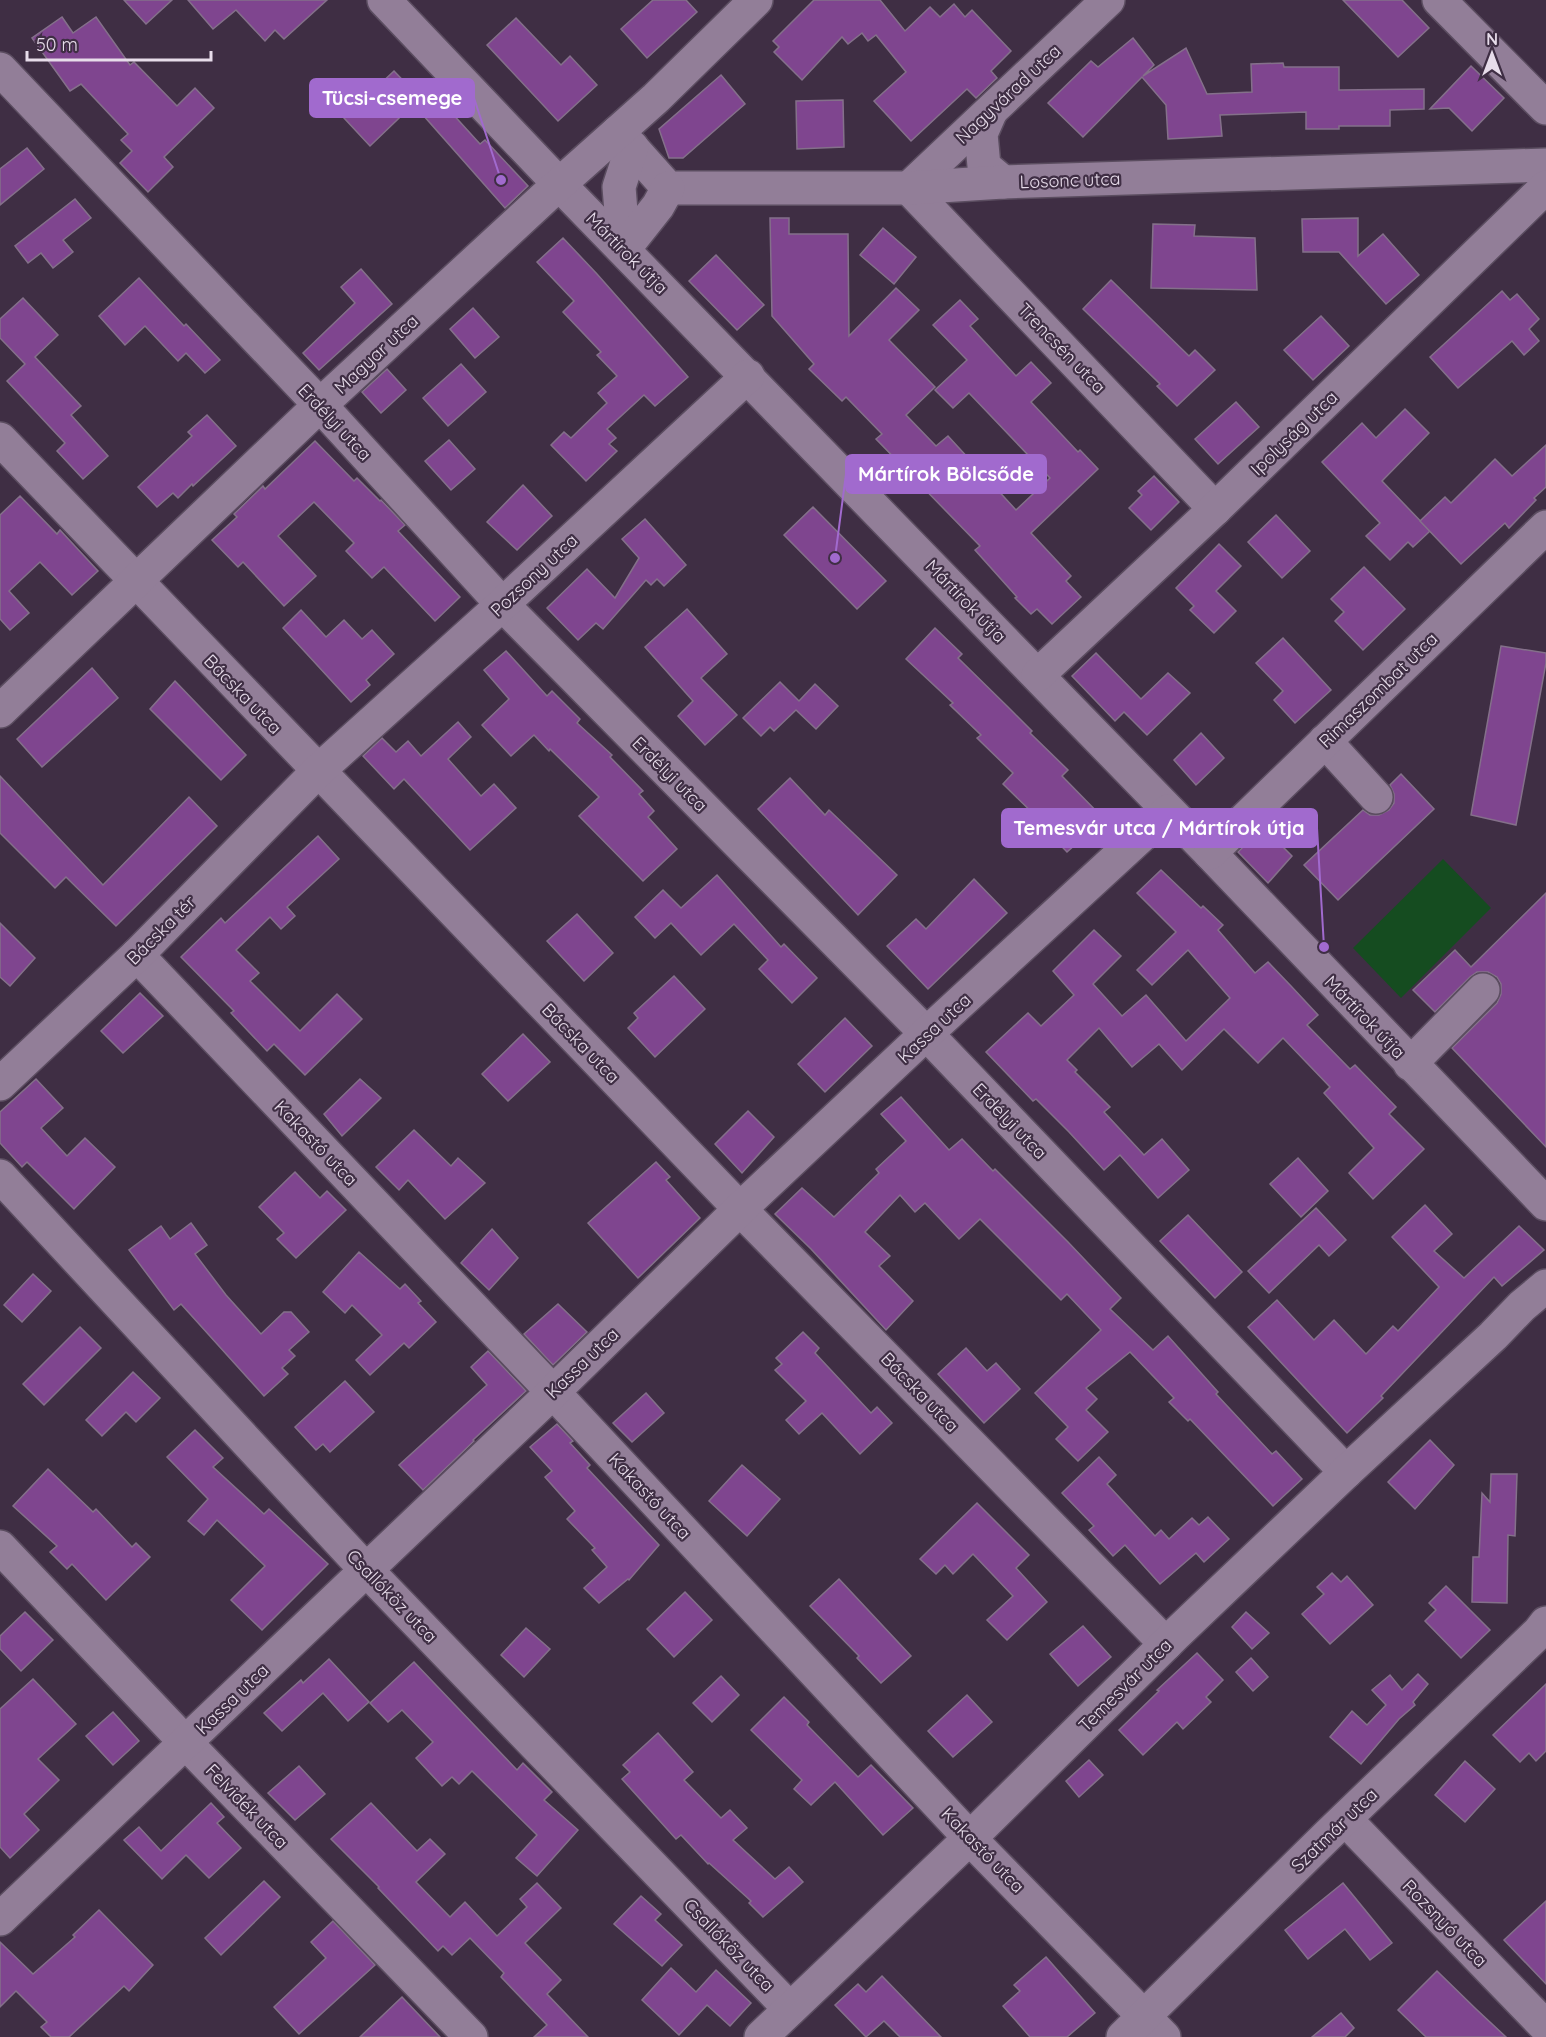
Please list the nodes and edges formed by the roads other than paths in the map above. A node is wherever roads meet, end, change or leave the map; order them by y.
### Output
1 (384, 0) edge
2 (1108, 0) edge
3 (1439, 0) edge
4 (743, 4) edge
5 (0, 69) edge
6 (1546, 108) edge
7 (991, 111) junction
8 (625, 140) junction
9 (1546, 165) edge
10 (1003, 182) junction
11 (559, 184) junction
12 (1546, 187) edge
13 (668, 188) junction
14 (909, 188) junction
15 (624, 249) junction
16 (748, 376) junction
17 (320, 405) junction
18 (0, 439) edge
19 (1215, 509) junction
20 (1546, 527) edge
21 (136, 581) junction
22 (502, 604) junction
23 (1038, 675) junction
24 (0, 711) edge
25 (1325, 741) junction
26 (318, 771) junction
27 (1376, 797) dead end
28 (1168, 811) junction
29 (1210, 853) junction
30 (137, 955) junction
31 (1483, 990) dead end
32 (926, 1034) junction
33 (1410, 1064) junction
34 (0, 1084) edge
35 (0, 1176) edge
36 (1546, 1204) edge
37 (740, 1209) junction
38 (1546, 1286) edge
39 (1546, 1312) edge
40 (1493, 1336) junction
41 (554, 1392) junction
42 (1346, 1472) junction
43 (0, 1547) edge
44 (366, 1570) junction
45 (1544, 1631) edge
46 (1166, 1644) junction
47 (186, 1743) junction
48 (1345, 1819) junction
49 (970, 1838) junction
50 (0, 1919) edge
51 (790, 2009) junction
52 (1546, 2027) edge
53 (1144, 2030) edge
54 (471, 2037) edge
55 (761, 2037) edge

1 - 11 street, Mártírok útja
2 - 7 street, Nagyvárad utca
3 - 6 street
4 - 8 street, Magyar utca
5 - 17 street, Erdélyi utca
7 - 10 street
7 - 14 street, Nagyvárad utca
8 - 11 street, Magyar utca
8 - 13 street
8 - 15 street
9 - 10 street, Losonc utca
10 - 14 street, Losonc utca
11 - 15 street, Mártírok útja
11 - 17 street, Magyar utca
12 - 19 street, Ipolyság utca
13 - 14 street, Losonc utca
13 - 15 street
14 - 19 street, Trencsén utca
15 - 16 street, Mártírok útja
16 - 22 street, Pozsony utca
16 - 23 street, Mártírok útja
17 - 21 street, Magyar utca
17 - 22 street, Erdélyi utca
18 - 21 street, Bácska utca
19 - 23 street, Ipolyság utca
20 - 25 street, Rimaszombat utca
21 - 24 street, Magyar utca
21 - 26 street, Bácska utca
22 - 26 street, Pozsony utca
22 - 32 street, Erdélyi utca
23 - 28 street, Mártírok útja
25 - 27 street
25 - 29 street, Rimaszombat utca
26 - 30 street, Bácska tér
26 - 37 street, Bácska utca
28 - 29 street, Mártírok útja
28 - 32 street, Kassa utca
29 - 33 street, Mártírok útja
30 - 34 street, Bácska tér
30 - 41 street, Kakastó utca
31 - 33 street
32 - 37 street, Kassa utca
32 - 42 street, Erdélyi utca
33 - 36 street, Mártírok útja
35 - 44 street, Csallóköz utca
37 - 41 street, Kassa utca
37 - 46 street, Bácska utca
38 - 40 street, Temesvár utca
39 - 40 street, Temesvár utca
40 - 42 street, Temesvár utca
41 - 44 street, Kassa utca
41 - 49 street, Kakastó utca
42 - 46 street, Temesvár utca
43 - 47 street, Felvidék utca
44 - 47 street, Kassa utca
44 - 51 street, Csallóköz utca
45 - 48 street, Szatmár utca
46 - 49 street, Temesvár utca
47 - 50 street, Kassa utca
47 - 54 street, Felvidék utca
48 - 52 street, Rozsnyó utca
48 - 53 street, Szatmár utca
49 - 51 street, Temesvár utca
49 - 53 street, Kakastó utca
51 - 55 street, Temesvár utca

